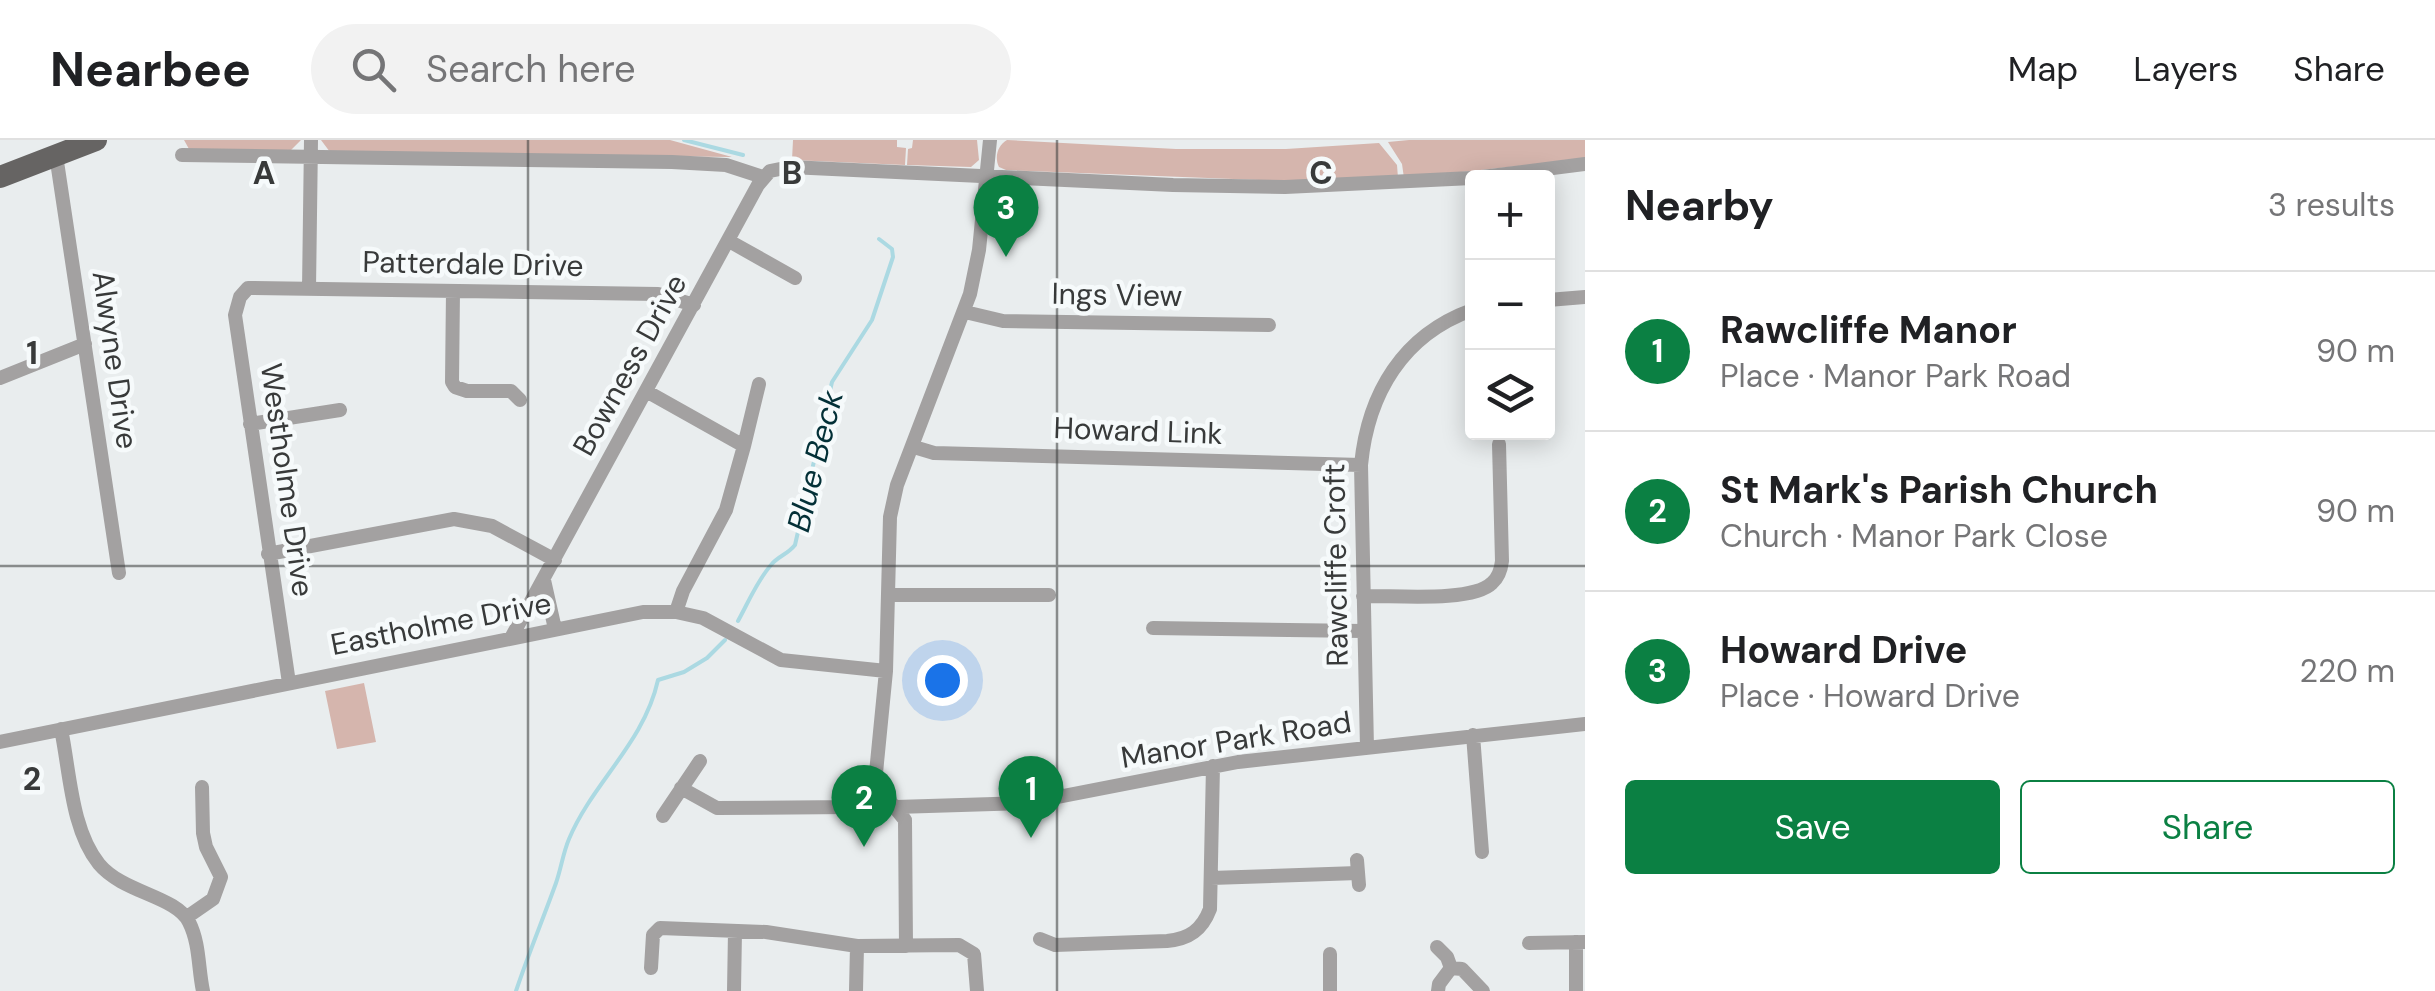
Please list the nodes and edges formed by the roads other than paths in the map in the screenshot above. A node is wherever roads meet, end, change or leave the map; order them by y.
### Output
1 (96, 140) edge
2 (311, 140) edge
3 (990, 140) edge
4 (56, 155) junction
5 (182, 155) dead end
6 (312, 158) junction
7 (1585, 164) edge
8 (1537, 170) edge
9 (986, 174) junction
10 (0, 177) edge
11 (764, 177) junction
12 (1465, 178) edge
13 (729, 241) junction
14 (795, 278) dead end
15 (248, 288) joint
16 (309, 288) junction
17 (453, 291) junction
18 (1585, 297) edge
19 (1555, 299) edge
20 (694, 305) junction
21 (965, 312) junction
22 (1465, 313) edge
23 (1269, 326) dead end
24 (84, 344) junction
25 (0, 378) edge
26 (760, 384) dead end
27 (517, 391) dead end
28 (646, 392) junction
29 (340, 410) dead end
30 (250, 424) junction
31 (1499, 444) dead end
32 (744, 446) junction
33 (914, 447) junction
34 (1362, 464) junction
35 (268, 554) junction
36 (555, 560) junction
37 (118, 573) dead end
38 (544, 580) junction
39 (888, 595) junction
40 (1049, 595) dead end
41 (1362, 596) junction
42 (676, 612) junction
43 (555, 628) junction
44 (1153, 628) dead end
45 (1363, 632) junction
46 (511, 638) junction
47 (886, 671) junction
48 (289, 684) junction
49 (1585, 724) edge
50 (62, 729) junction
51 (1473, 735) junction
52 (0, 742) edge
53 (1368, 748) junction
54 (700, 761) dead end
55 (1212, 766) junction
56 (681, 788) junction
57 (880, 793) junction
58 (207, 795) dead end
59 (896, 807) junction
60 (662, 816) dead end
61 (1482, 852) dead end
62 (1358, 873) dead end
63 (1211, 878) junction
64 (187, 918) junction
65 (735, 931) junction
66 (1040, 938) dead end
67 (1581, 942) edge
68 (1529, 943) dead end
69 (857, 946) junction
70 (906, 946) junction
71 (1436, 947) dead end
72 (1330, 954) dead end
73 (652, 968) dead end
74 (1451, 968) junction
75 (203, 991) edge
76 (734, 991) edge
77 (856, 991) edge
78 (977, 991) edge
79 (1330, 991) edge
80 (1438, 991) edge
81 (1483, 991) edge
82 (1576, 991) edge

1 - 4 main road
2 - 6 street
3 - 9 street
4 - 10 main road
4 - 24 street, Alwyne Drive
5 - 6 street
6 - 11 street
6 - 16 street
7 - 8 street
9 - 11 street
9 - 12 street
9 - 21 street
11 - 13 street, Bowness Drive
13 - 14 street
13 - 20 street, Bowness Drive
15 - 16 street, Patterdale Drive
15 - 30 street, Westholme Drive
16 - 17 street, Patterdale Drive
17 - 20 street, Patterdale Drive
17 - 27 street
18 - 19 street
20 - 28 street, Bowness Drive
21 - 23 street, Ings View
21 - 33 street
22 - 34 street, Rawcliffe Croft
24 - 25 street
24 - 37 street, Alwyne Drive
26 - 32 street
28 - 32 street
28 - 36 street, Bowness Drive
29 - 30 street
30 - 35 street, Westholme Drive
31 - 41 street
32 - 42 street
33 - 34 street, Howard Link
33 - 39 street
34 - 41 street, Rawcliffe Croft
35 - 36 street
35 - 48 street, Westholme Drive
36 - 38 street, Bowness Drive
38 - 43 street
38 - 46 street, Bowness Drive
39 - 40 street
39 - 47 street
41 - 45 street, Rawcliffe Croft
42 - 43 street, Eastholme Drive
42 - 47 street, Eastholme Drive
43 - 46 street, Eastholme Drive
44 - 45 street
45 - 53 street, Rawcliffe Croft
46 - 48 street, Eastholme Drive
47 - 57 street
48 - 50 street, Eastholme Drive
49 - 51 street, Manor Park Road
50 - 52 street, Eastholme Drive
50 - 64 street
51 - 53 street, Manor Park Road
51 - 61 street
53 - 55 street, Manor Park Road
54 - 56 street
55 - 59 street, Manor Park Road
55 - 63 street
56 - 57 street
56 - 60 street
57 - 59 street
58 - 64 street
59 - 70 street
62 - 63 street
63 - 66 street
64 - 75 street
65 - 69 street
65 - 73 street
65 - 76 street
67 - 68 street
67 - 82 street
69 - 70 street
69 - 77 street
70 - 78 street
71 - 74 street
72 - 79 street
74 - 80 street
74 - 81 street

